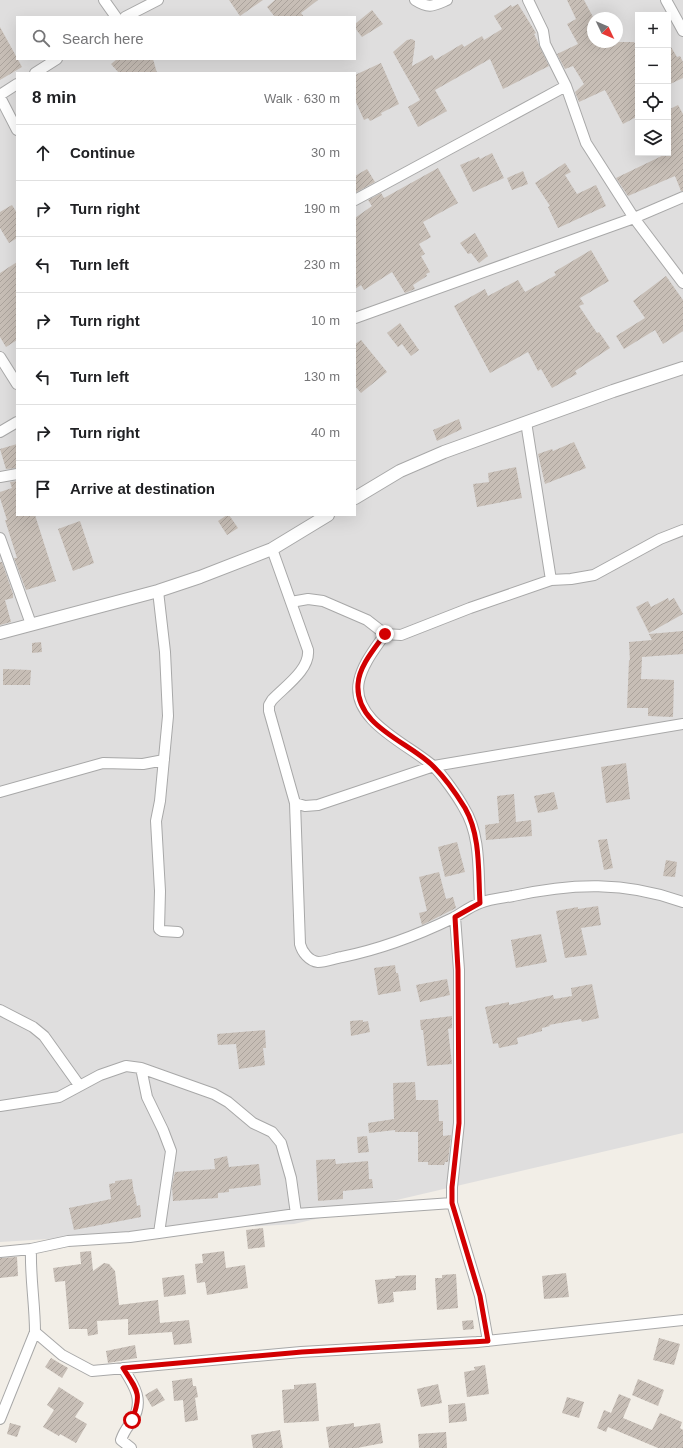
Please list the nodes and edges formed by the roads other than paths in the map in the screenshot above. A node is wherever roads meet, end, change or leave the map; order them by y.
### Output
1 (104, 0) edge
2 (158, 0) edge
3 (415, 0) edge
4 (447, 0) edge
5 (528, 0) edge
6 (666, 0) edge
7 (115, 16) edge
8 (127, 16) edge
9 (683, 31) edge
10 (55, 60) edge
11 (37, 72) edge
12 (16, 85) edge
13 (566, 86) junction
14 (0, 96) edge
15 (16, 128) edge
16 (683, 197) edge
17 (356, 199) edge
18 (634, 218) junction
19 (683, 283) edge
20 (356, 318) edge
21 (0, 357) edge
22 (683, 368) edge
23 (16, 382) edge
24 (526, 422) junction
25 (16, 423) edge
26 (0, 432) edge
27 (16, 474) edge
28 (0, 477) edge
29 (356, 496) edge
30 (326, 516) edge
31 (683, 530) edge
32 (0, 538) edge
33 (272, 549) junction
34 (551, 580) junction
35 (158, 591) junction
36 (291, 602) junction
37 (31, 624) junction
38 (0, 633) edge
39 (385, 634) junction
40 (683, 724) edge
41 (164, 760) junction
42 (434, 766) junction
43 (0, 792) edge
44 (295, 803) junction
45 (683, 902) edge
46 (480, 903) junction
47 (455, 917) junction
48 (178, 932) dead end
49 (0, 1010) edge
50 (141, 1068) junction
51 (79, 1085) junction
52 (0, 1106) edge
53 (452, 1203) junction
54 (296, 1214) junction
55 (159, 1233) junction
56 (31, 1249) junction
57 (0, 1252) edge
58 (683, 1320) edge
59 (35, 1332) junction
60 (488, 1341) junction
61 (123, 1368) junction
62 (0, 1419) edge
63 (131, 1448) edge

1 - 7 street
2 - 8 street
3 - 4 street
5 - 13 street
6 - 9 street
10 - 11 street
12 - 14 street
13 - 17 street
13 - 18 street
14 - 15 street
16 - 18 street
18 - 19 street
18 - 20 street
21 - 23 street
22 - 24 street
24 - 29 street
24 - 34 street
25 - 26 street
27 - 28 street
30 - 33 street
31 - 34 street
32 - 37 street
33 - 35 street
33 - 36 street
34 - 39 street
35 - 37 street
35 - 41 street
36 - 39 street
36 - 44 street
37 - 38 street
39 - 42 street
40 - 42 street
41 - 43 street
41 - 48 street
42 - 44 street
42 - 46 street
44 - 47 street
45 - 46 street
46 - 47 street
47 - 53 street
49 - 51 street
50 - 51 street
50 - 54 street
50 - 55 street
51 - 52 street
53 - 54 street
53 - 60 street
54 - 55 street
55 - 56 street
56 - 57 street
56 - 59 street
58 - 60 street
59 - 61 street
59 - 62 street
60 - 61 street
61 - 63 street

